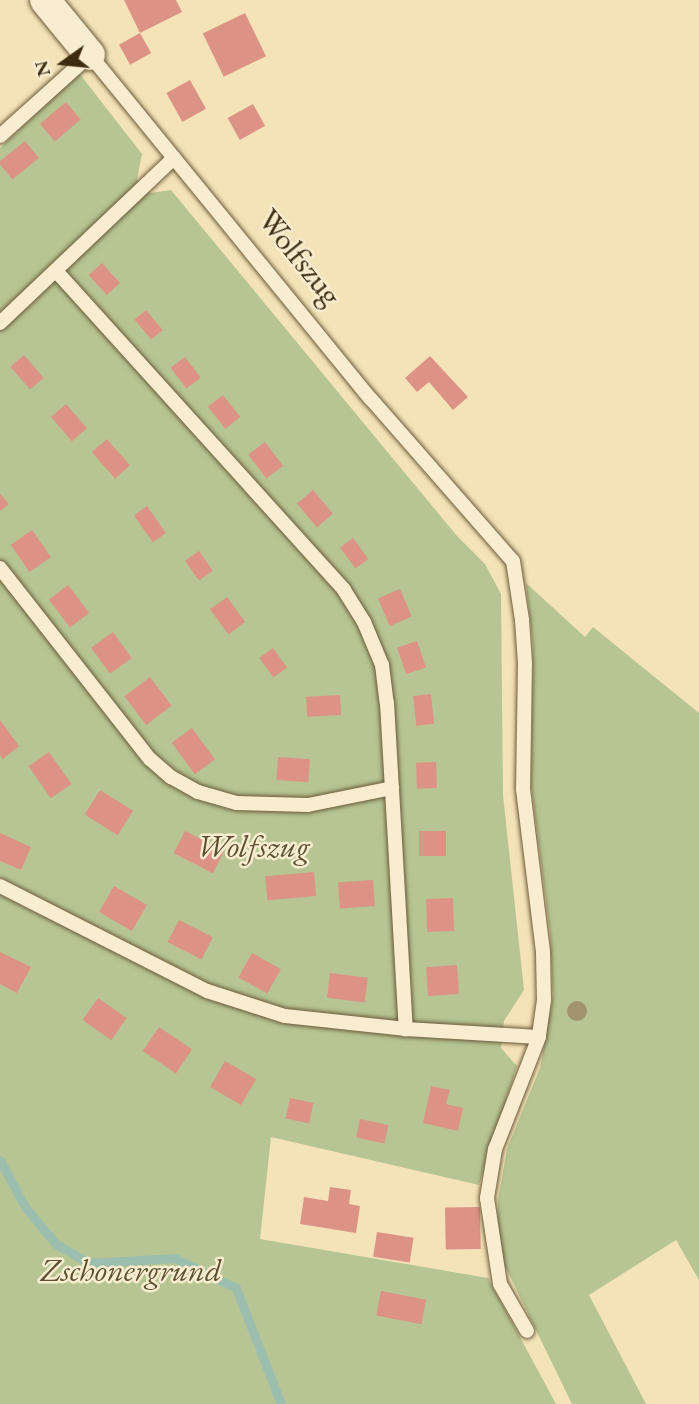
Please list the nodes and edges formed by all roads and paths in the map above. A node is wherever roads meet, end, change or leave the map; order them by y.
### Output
1 (44, 0) edge
2 (90, 55) junction
3 (0, 136) edge
4 (174, 158) junction
5 (57, 272) junction
6 (0, 323) edge
7 (0, 568) edge
8 (393, 788) junction
9 (0, 886) edge
10 (406, 1029) junction
11 (539, 1037) junction
12 (527, 1331) dead end

1 - 2 street, Wolfszug
2 - 3 lane
2 - 4 lane, Wolfszug
4 - 5 lane
4 - 11 lane, Wolfszug
5 - 6 lane
5 - 8 lane
7 - 8 lane
8 - 10 lane
9 - 10 lane
10 - 11 lane
11 - 12 lane, Wolfszug

